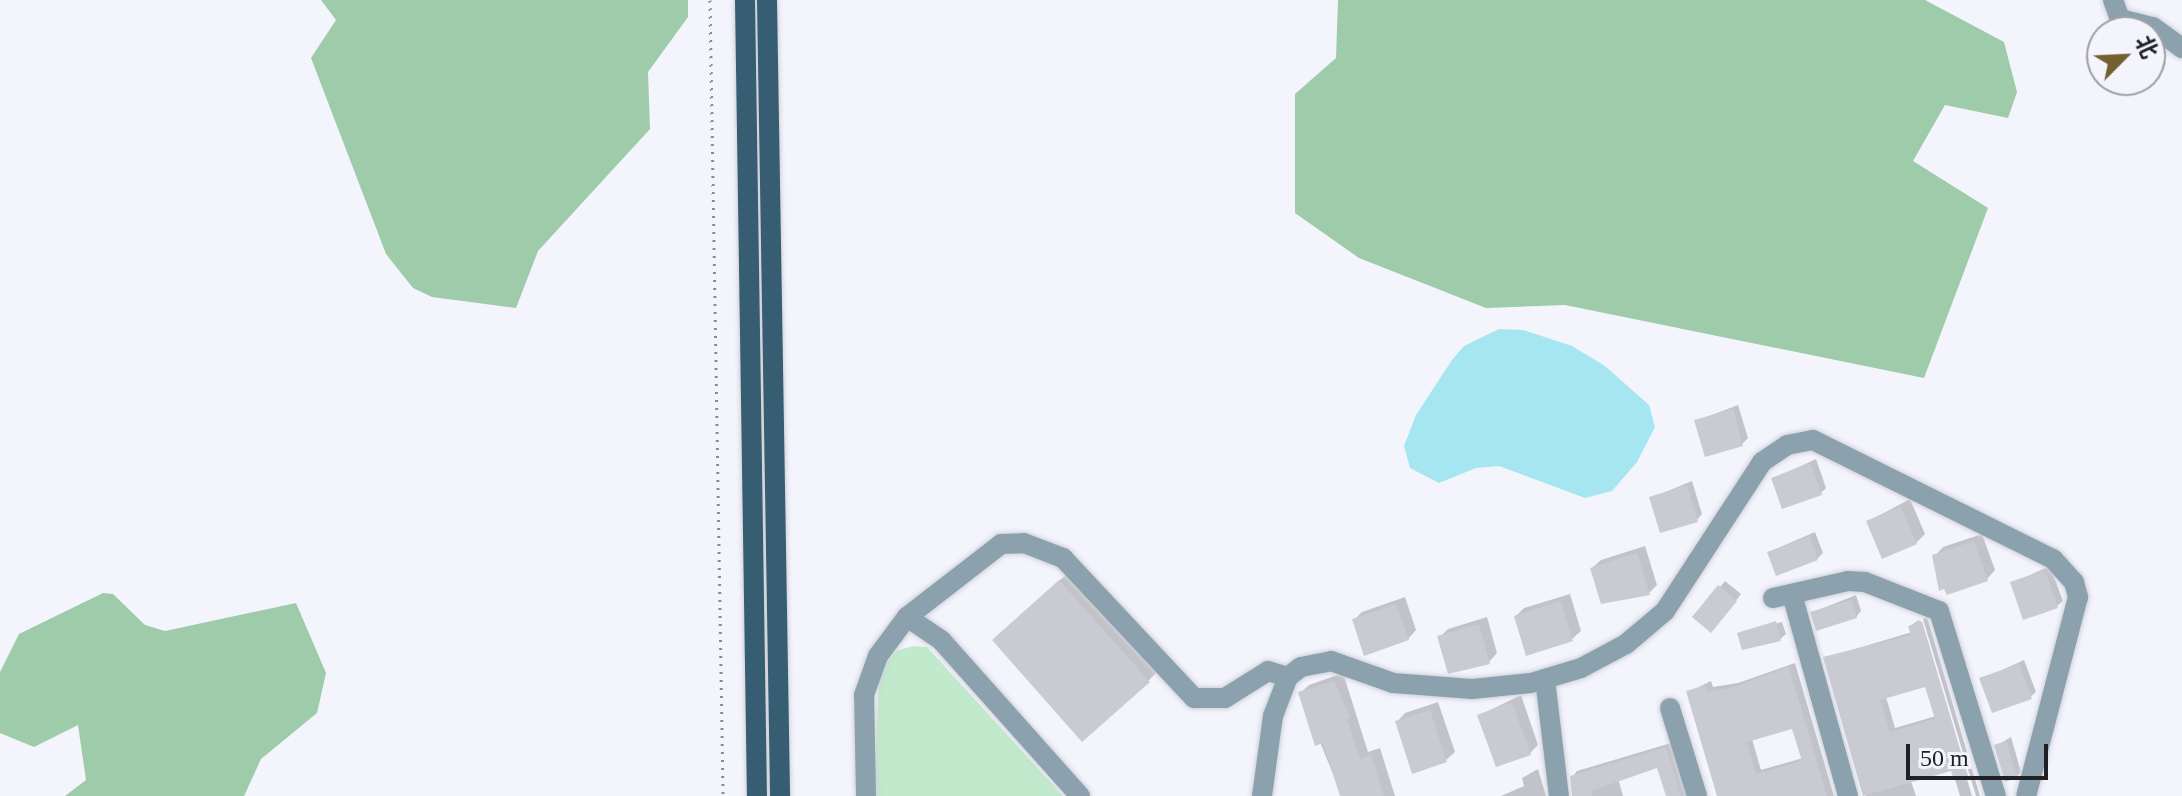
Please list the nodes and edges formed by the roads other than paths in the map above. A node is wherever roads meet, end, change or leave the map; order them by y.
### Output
1 (745, 0) edge
2 (767, 0) edge
3 (2113, 0) edge
4 (2182, 48) edge
5 (907, 617) junction
6 (1288, 677) junction
7 (1545, 679) junction
8 (1670, 708) dead end
9 (757, 796) edge
10 (780, 796) edge
11 (866, 796) edge
12 (1080, 796) edge
13 (1262, 796) edge
14 (1559, 796) edge
15 (1697, 796) edge
16 (1848, 796) edge
17 (1996, 796) edge
18 (2026, 796) edge

1 - 9 main road
2 - 10 main road
3 - 4 lane
5 - 6 lane
5 - 11 lane
5 - 12 lane
6 - 7 lane
6 - 13 lane
7 - 14 lane
7 - 18 lane
8 - 15 lane
16 - 17 lane

